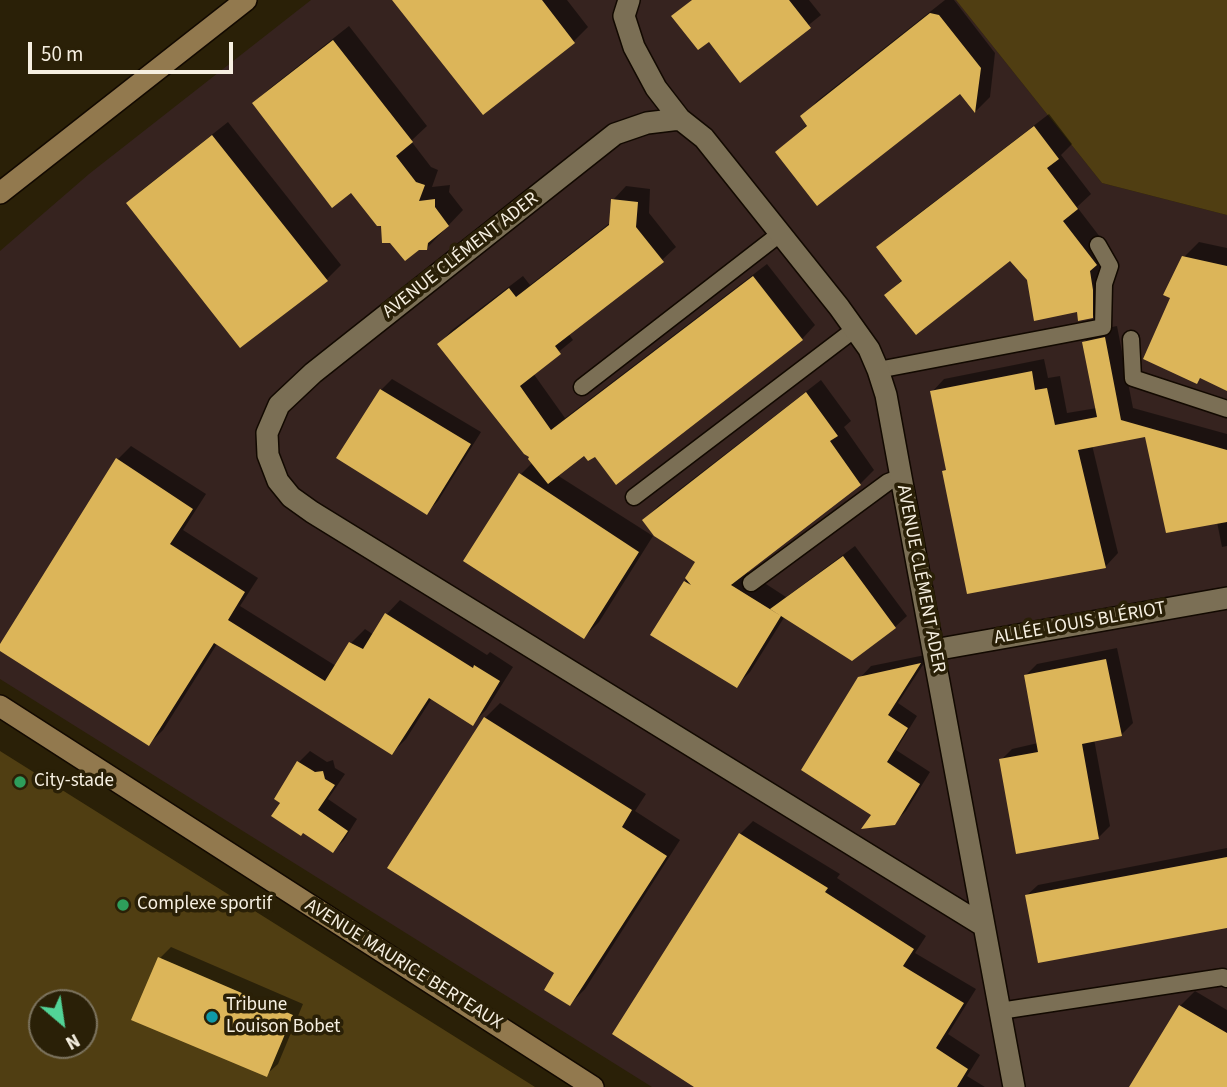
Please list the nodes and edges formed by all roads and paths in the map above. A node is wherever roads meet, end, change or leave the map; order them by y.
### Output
1 (246, 0) edge
2 (629, 0) edge
3 (680, 119) junction
4 (0, 193) edge
5 (781, 233) junction
6 (1098, 245) dead end
7 (855, 329) junction
8 (1131, 339) dead end
9 (878, 370) junction
10 (582, 387) dead end
11 (1227, 410) edge
12 (901, 477) junction
13 (634, 497) dead end
14 (751, 583) dead end
15 (1227, 598) edge
16 (934, 650) junction
17 (0, 706) edge
18 (984, 926) junction
19 (1227, 979) edge
20 (1000, 1011) junction
21 (593, 1087) edge
22 (1014, 1087) edge

1 - 4 main road
2 - 3 street
3 - 5 street, AVENUE CLÉMENT ADER
3 - 18 street, AVENUE CLÉMENT ADER
5 - 7 street, AVENUE CLÉMENT ADER
5 - 10 lane
6 - 9 lane
7 - 9 street, AVENUE CLÉMENT ADER
7 - 13 lane
8 - 11 lane
9 - 12 street, AVENUE CLÉMENT ADER
12 - 14 lane
12 - 16 street, AVENUE CLÉMENT ADER
15 - 16 street, ALLÉE LOUIS BLÉRIOT
16 - 18 street, AVENUE CLÉMENT ADER
17 - 21 main road, AVENUE MAURICE BERTEAUX
18 - 20 street, AVENUE CLÉMENT ADER
19 - 20 lane
20 - 22 street, AVENUE CLÉMENT ADER

